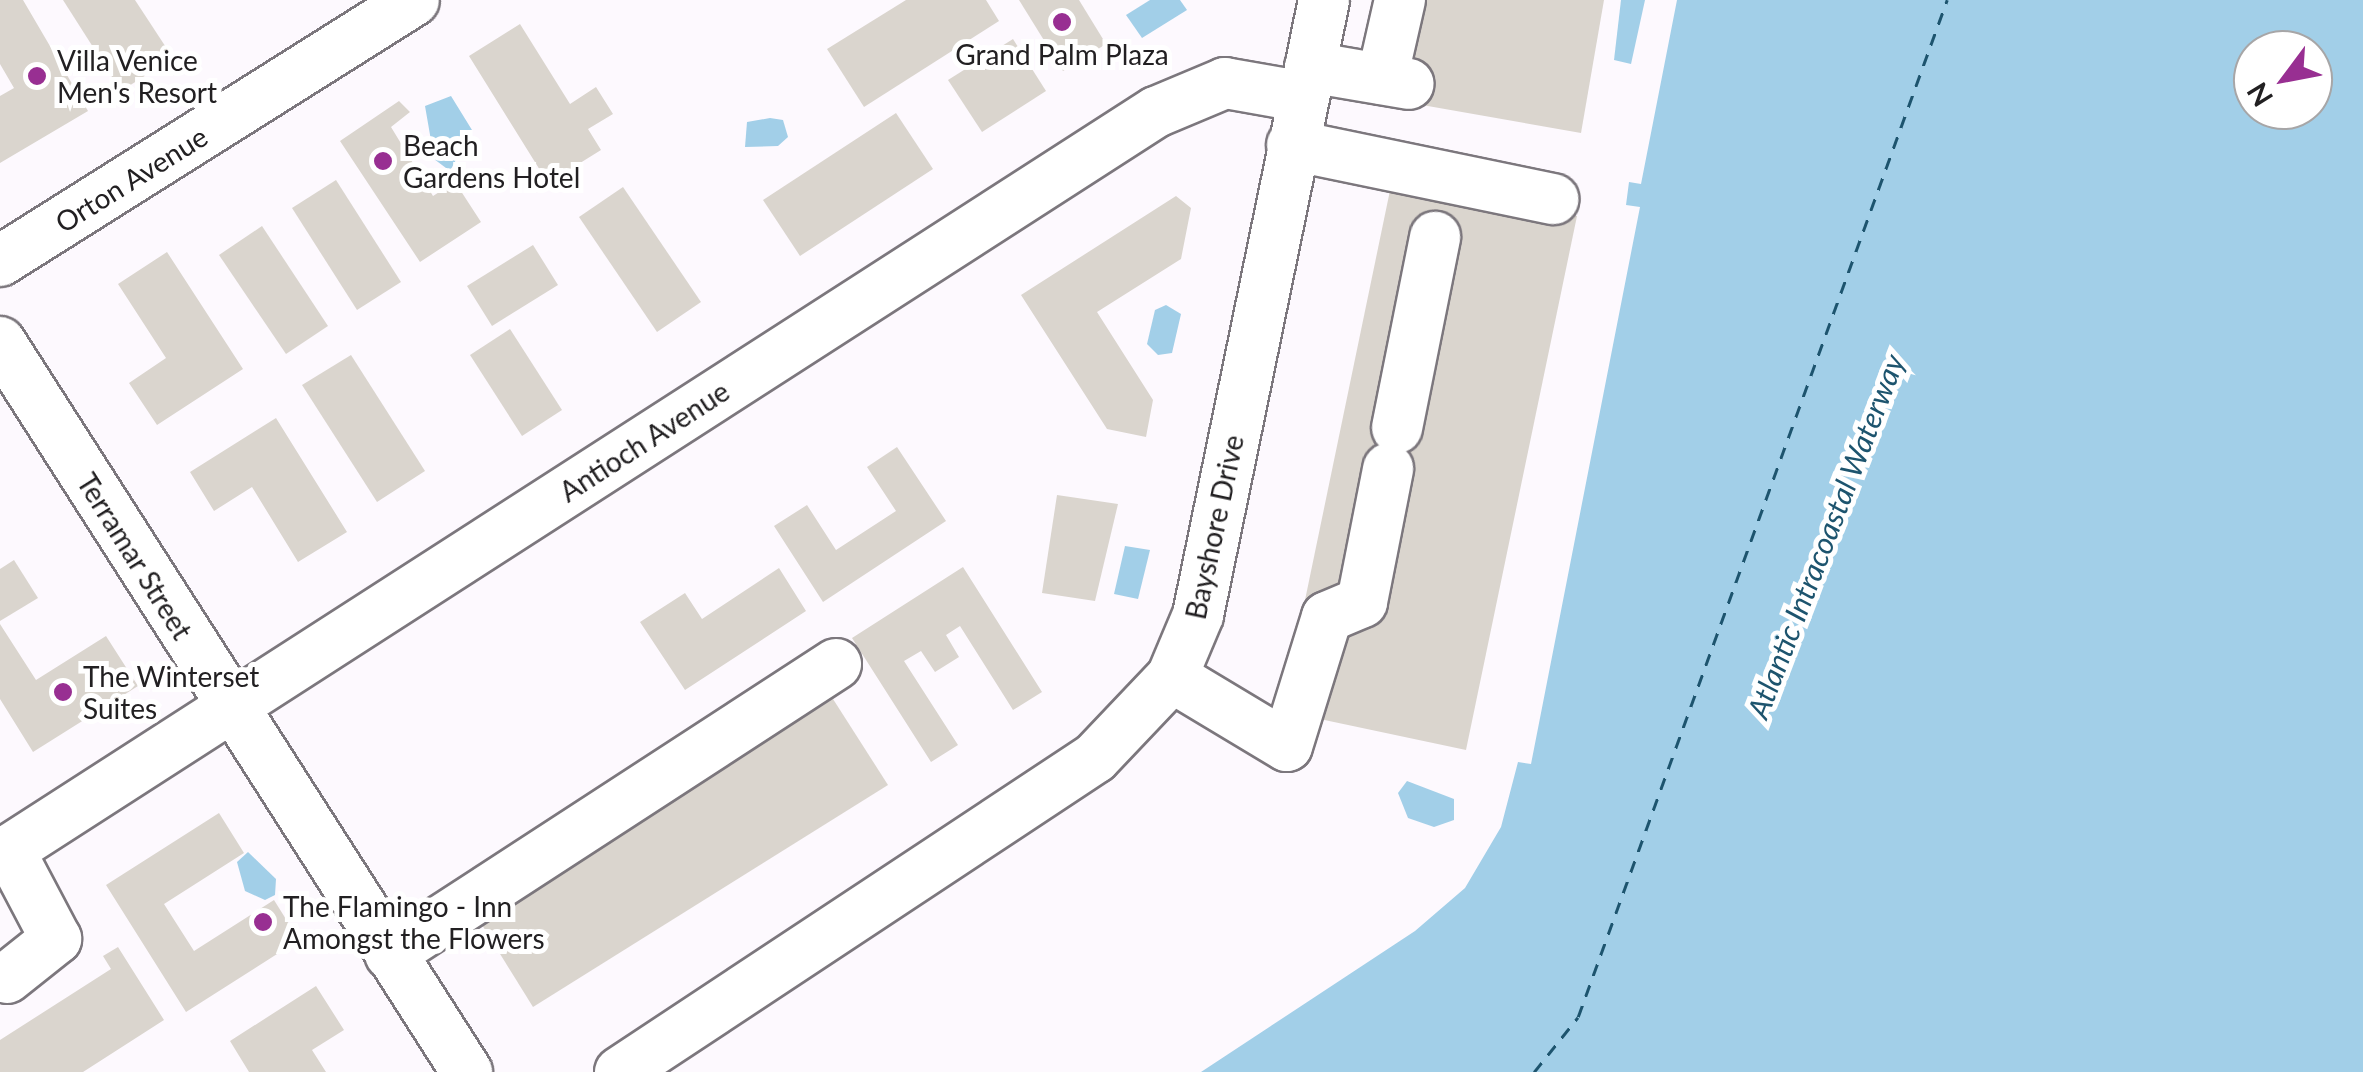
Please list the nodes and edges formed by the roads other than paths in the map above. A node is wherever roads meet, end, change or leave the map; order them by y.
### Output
1 (1324, 0) edge
2 (1400, 0) edge
3 (392, 6) edge
4 (1307, 82) junction
5 (1292, 145) junction
6 (1552, 199) dead end
7 (1435, 237) dead end
8 (0, 261) edge
9 (0, 342) edge
10 (836, 664) dead end
11 (1172, 677) junction
12 (230, 708) junction
13 (4, 853) edge
14 (390, 954) junction
15 (6, 978) dead end
16 (467, 1072) edge
17 (620, 1072) edge

1 - 4 street, Bayshore Drive
2 - 4 street, Antioch Avenue
3 - 8 street, Orton Avenue
4 - 5 street, Bayshore Drive
4 - 12 street, Antioch Avenue
5 - 6 street
5 - 11 street, Bayshore Drive
7 - 11 street
9 - 12 street, Terramar Street
10 - 14 street
11 - 17 street, Bayshore Drive
12 - 13 street, Antioch Avenue
12 - 14 street, Terramar Street
13 - 15 street
14 - 16 street, Terramar Street

